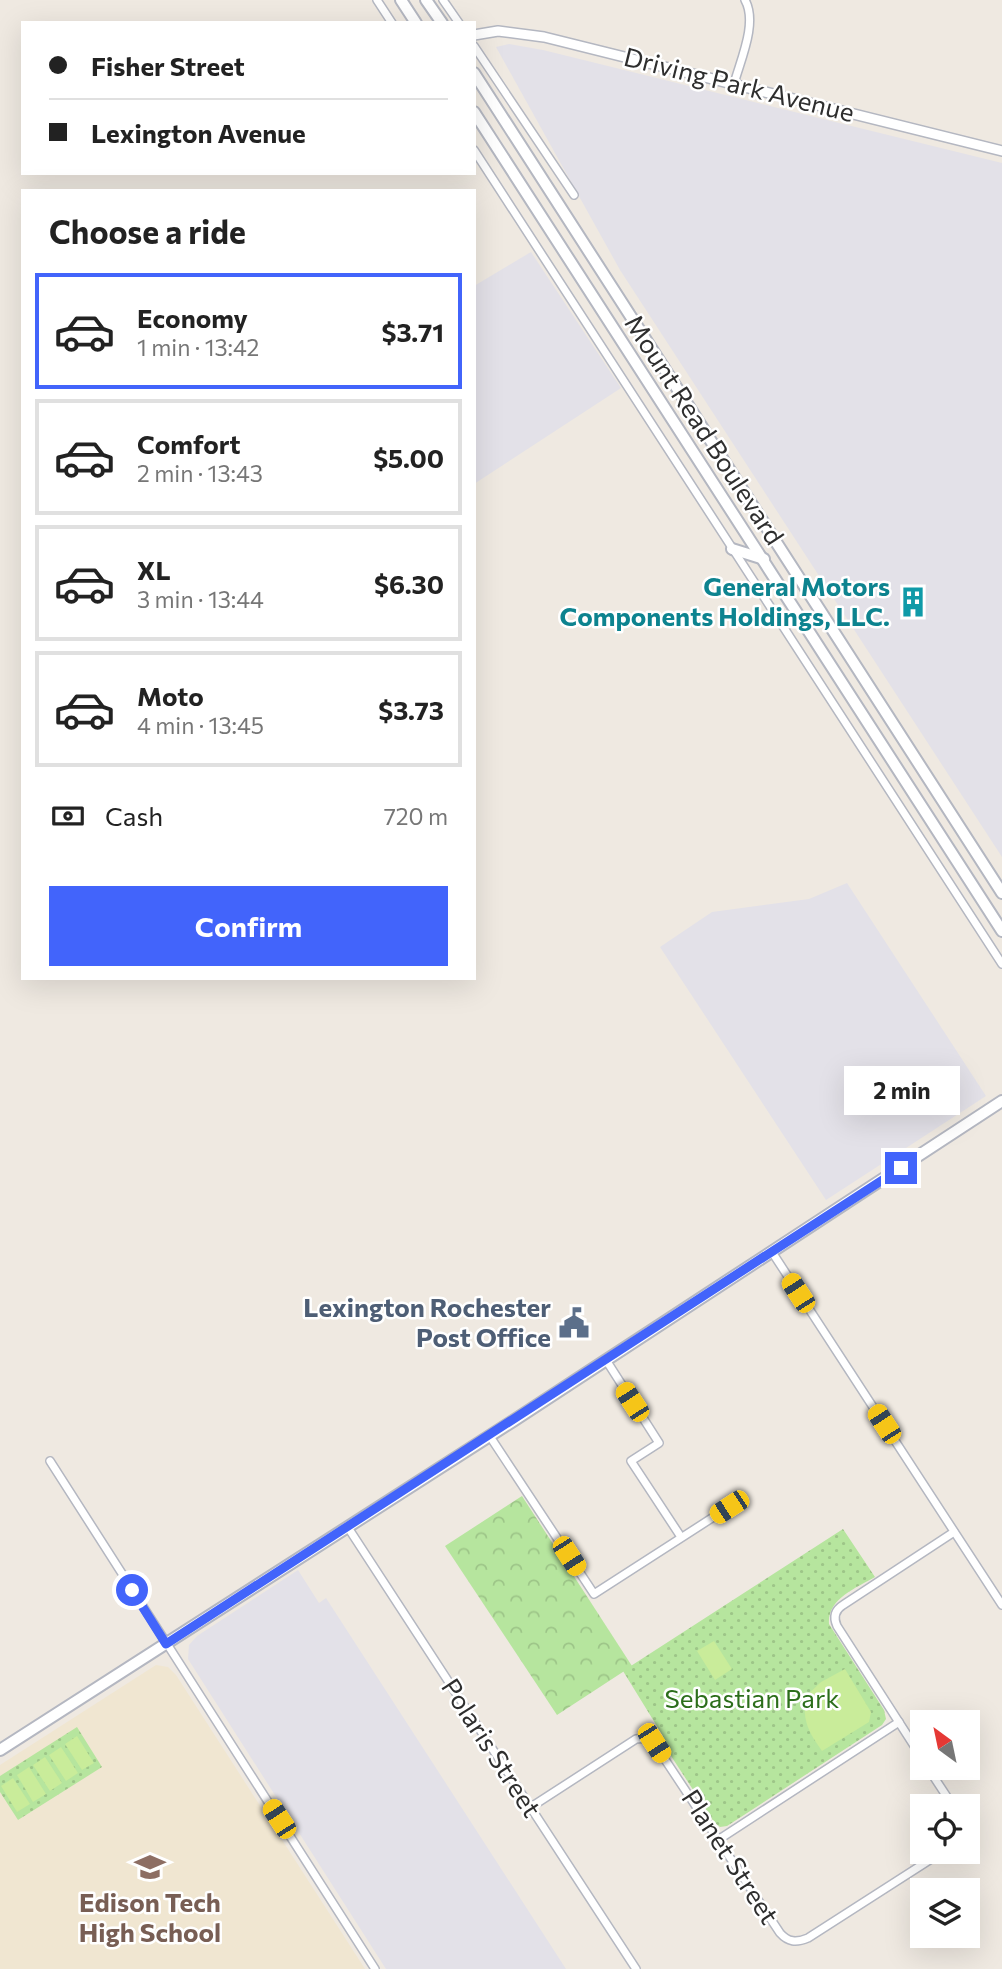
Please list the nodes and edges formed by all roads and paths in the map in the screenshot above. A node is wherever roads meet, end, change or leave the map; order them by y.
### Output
1 (377, 0) edge
2 (401, 0) edge
3 (426, 0) edge
4 (443, 0) edge
5 (745, 0) edge
6 (391, 21) edge
7 (415, 21) edge
8 (441, 21) edge
9 (458, 21) edge
10 (476, 34) edge
11 (476, 49) edge
12 (476, 76) edge
13 (734, 84) junction
14 (476, 115) edge
15 (1002, 151) edge
16 (476, 153) edge
17 (574, 195) dead end
18 (732, 549) junction
19 (764, 559) junction
20 (1002, 893) edge
21 (1002, 931) edge
22 (1002, 964) edge
23 (1002, 1101) edge
24 (772, 1252) junction
25 (606, 1360) junction
26 (489, 1435) junction
27 (50, 1461) dead end
28 (729, 1507) dead end
29 (347, 1526) junction
30 (954, 1532) junction
31 (681, 1537) junction
32 (1002, 1605) edge
33 (166, 1644) junction
34 (899, 1722) junction
35 (910, 1739) edge
36 (0, 1750) edge
37 (531, 1807) junction
38 (718, 1840) junction
39 (923, 1864) edge
40 (375, 1969) edge
41 (636, 1969) edge

1 - 6 street
2 - 7 main road
3 - 8 main road
4 - 9 street
5 - 13 street
10 - 13 street, Driving Park Avenue
11 - 17 street
12 - 20 main road, Mount Read Boulevard
13 - 15 street, Driving Park Avenue
14 - 19 main road, Mount Read Boulevard
16 - 18 street, Mount Read Boulevard
18 - 19 main road
18 - 22 street, Mount Read Boulevard
19 - 21 main road, Mount Read Boulevard
23 - 24 main road
24 - 25 main road
24 - 30 street
25 - 26 main road
25 - 31 street
26 - 29 main road
26 - 31 street
27 - 33 street
28 - 31 street
29 - 33 main road
29 - 37 street, Polaris Street
30 - 32 street
30 - 34 street
33 - 36 main road
33 - 40 street
34 - 35 street
34 - 38 street
37 - 38 street, Planet Street
37 - 41 street, Polaris Street
38 - 39 street, Planet Street

